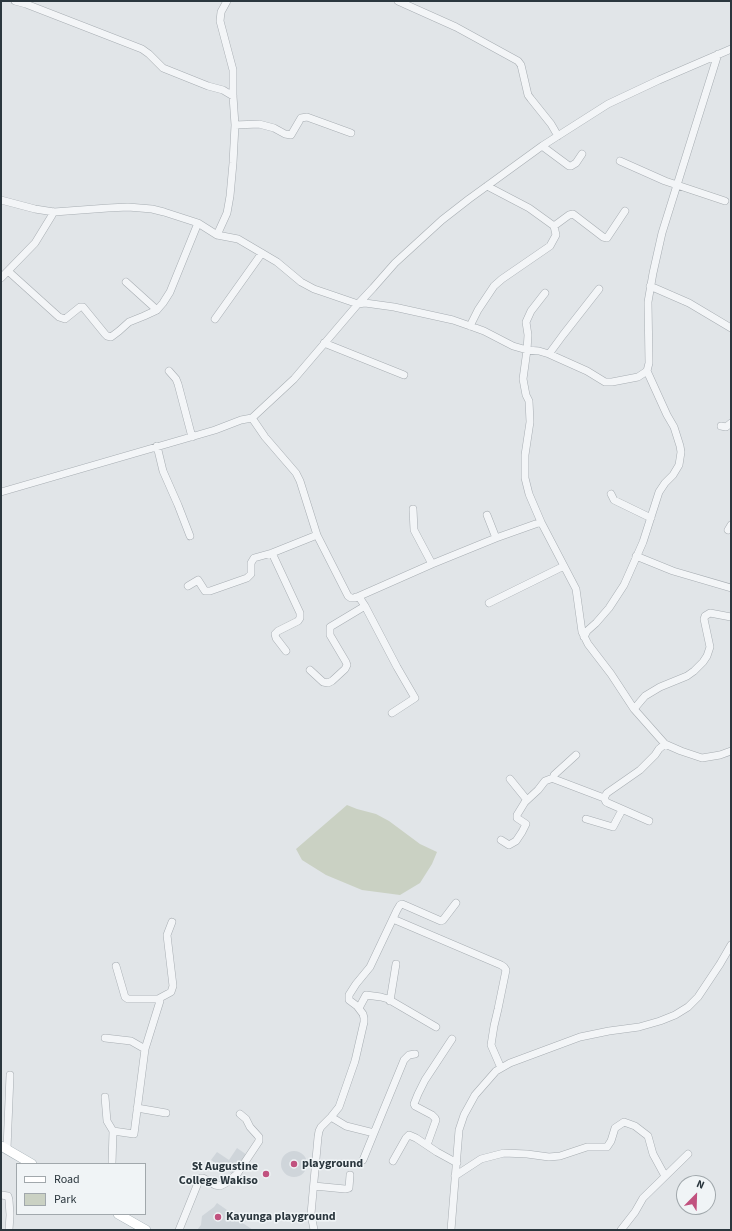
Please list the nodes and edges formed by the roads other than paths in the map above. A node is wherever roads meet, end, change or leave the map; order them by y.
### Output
1 (15, 1) edge
2 (227, 1) edge
3 (398, 1) edge
4 (731, 49) edge
5 (718, 54) junction
6 (233, 96) junction
7 (235, 125) junction
8 (351, 133) dead end
9 (558, 136) junction
10 (542, 146) junction
11 (582, 154) dead end
12 (620, 161) dead end
13 (677, 184) junction
14 (487, 186) junction
15 (1, 200) edge
16 (725, 201) dead end
17 (625, 211) dead end
18 (54, 212) junction
19 (198, 223) junction
20 (554, 226) junction
21 (217, 235) junction
22 (262, 253) junction
23 (3, 273) edge
24 (126, 282) dead end
25 (650, 286) junction
26 (598, 289) dead end
27 (545, 293) dead end
28 (358, 304) junction
29 (157, 310) junction
30 (215, 319) dead end
31 (470, 326) junction
32 (731, 328) edge
33 (324, 343) junction
34 (527, 350) junction
35 (549, 354) junction
36 (169, 371) dead end
37 (647, 371) junction
38 (404, 375) dead end
39 (252, 418) junction
40 (731, 423) edge
41 (721, 426) dead end
42 (192, 436) junction
43 (157, 446) junction
44 (1, 492) edge
45 (611, 494) dead end
46 (413, 510) dead end
47 (488, 515) dead end
48 (651, 518) junction
49 (542, 522) junction
50 (317, 535) junction
51 (190, 536) dead end
52 (496, 538) junction
53 (272, 553) junction
54 (636, 556) junction
55 (432, 564) junction
56 (564, 566) junction
57 (188, 586) dead end
58 (731, 588) edge
59 (356, 597) junction
60 (489, 603) dead end
61 (365, 606) junction
62 (731, 618) edge
63 (584, 637) junction
64 (286, 651) dead end
65 (310, 670) dead end
66 (634, 709) junction
67 (392, 713) dead end
68 (665, 744) junction
69 (731, 751) edge
70 (576, 756) dead end
71 (553, 778) junction
72 (510, 779) dead end
73 (604, 798) junction
74 (527, 800) junction
75 (622, 810) junction
76 (586, 819) dead end
77 (649, 821) dead end
78 (501, 840) dead end
79 (456, 903) dead end
80 (393, 919) junction
81 (172, 922) dead end
82 (731, 945) edge
83 (396, 964) dead end
84 (116, 966) dead end
85 (158, 999) junction
86 (390, 1001) junction
87 (359, 1008) junction
88 (436, 1027) dead end
89 (105, 1038) dead end
90 (452, 1039) dead end
91 (145, 1049) junction
92 (414, 1054) dead end
93 (501, 1068) junction
94 (10, 1075) dead end
95 (105, 1097) dead end
96 (138, 1108) junction
97 (166, 1113) dead end
98 (240, 1114) dead end
99 (332, 1117) junction
100 (113, 1130) junction
101 (374, 1133) junction
102 (427, 1145) junction
103 (4, 1148) edge
104 (688, 1154) dead end
105 (362, 1160) dead end
106 (393, 1161) dead end
107 (30, 1163) edge
108 (112, 1163) edge
109 (457, 1163) junction
110 (350, 1175) dead end
111 (455, 1176) junction
112 (665, 1176) junction
113 (314, 1186) junction
114 (1, 1195) edge
115 (120, 1215) edge
116 (9, 1230) edge
117 (146, 1230) edge
118 (179, 1230) edge
119 (314, 1230) edge
120 (451, 1230) edge
121 (621, 1230) edge

1 - 6 street
2 - 6 street
3 - 9 street
4 - 5 street
5 - 9 street
5 - 13 street
6 - 7 street
7 - 8 street
7 - 21 street
9 - 10 street
10 - 11 street
10 - 14 street
12 - 13 street
13 - 16 street
13 - 25 street
14 - 20 street
14 - 28 street
15 - 18 street
17 - 20 street
18 - 19 street
18 - 23 street
19 - 21 street
19 - 29 street
20 - 31 street
21 - 22 street
22 - 28 street
22 - 30 street
23 - 29 street
24 - 29 street
25 - 32 street
25 - 37 street
26 - 35 street
27 - 34 street
28 - 31 street
28 - 33 street
31 - 34 street
33 - 38 street
33 - 39 street
34 - 35 street
34 - 49 street
35 - 37 street
36 - 42 street
37 - 48 street
39 - 42 street
39 - 50 street
40 - 41 street
42 - 43 street
43 - 44 street
43 - 51 street
45 - 48 street
46 - 55 street
47 - 52 street
48 - 54 street
49 - 52 street
49 - 56 street
50 - 53 street
50 - 59 street
52 - 55 street
53 - 57 street
53 - 64 street
54 - 58 street
54 - 63 street
55 - 59 street
56 - 60 street
56 - 63 street
59 - 61 street
61 - 65 street
61 - 67 street
62 - 66 street
63 - 66 street
66 - 68 street
68 - 69 street
68 - 73 street
70 - 71 street
71 - 73 street
71 - 74 street
72 - 74 street
73 - 75 street
74 - 78 street
75 - 76 street
75 - 77 street
79 - 80 street
80 - 87 street
80 - 93 street
81 - 85 street
82 - 93 street
83 - 86 street
84 - 85 street
85 - 91 street
86 - 87 street
86 - 88 street
87 - 99 street
89 - 91 street
90 - 102 street
91 - 96 street
92 - 101 street
93 - 109 street
94 - 103 street
95 - 100 street
96 - 97 street
96 - 100 street
98 - 118 street
99 - 101 street
99 - 113 street
100 - 108 street
101 - 105 street
102 - 106 street
102 - 109 street
103 - 107 main road
104 - 112 street
109 - 111 street
110 - 113 street
111 - 112 street
111 - 120 street
112 - 121 street
113 - 119 street
114 - 116 street
115 - 117 main road

